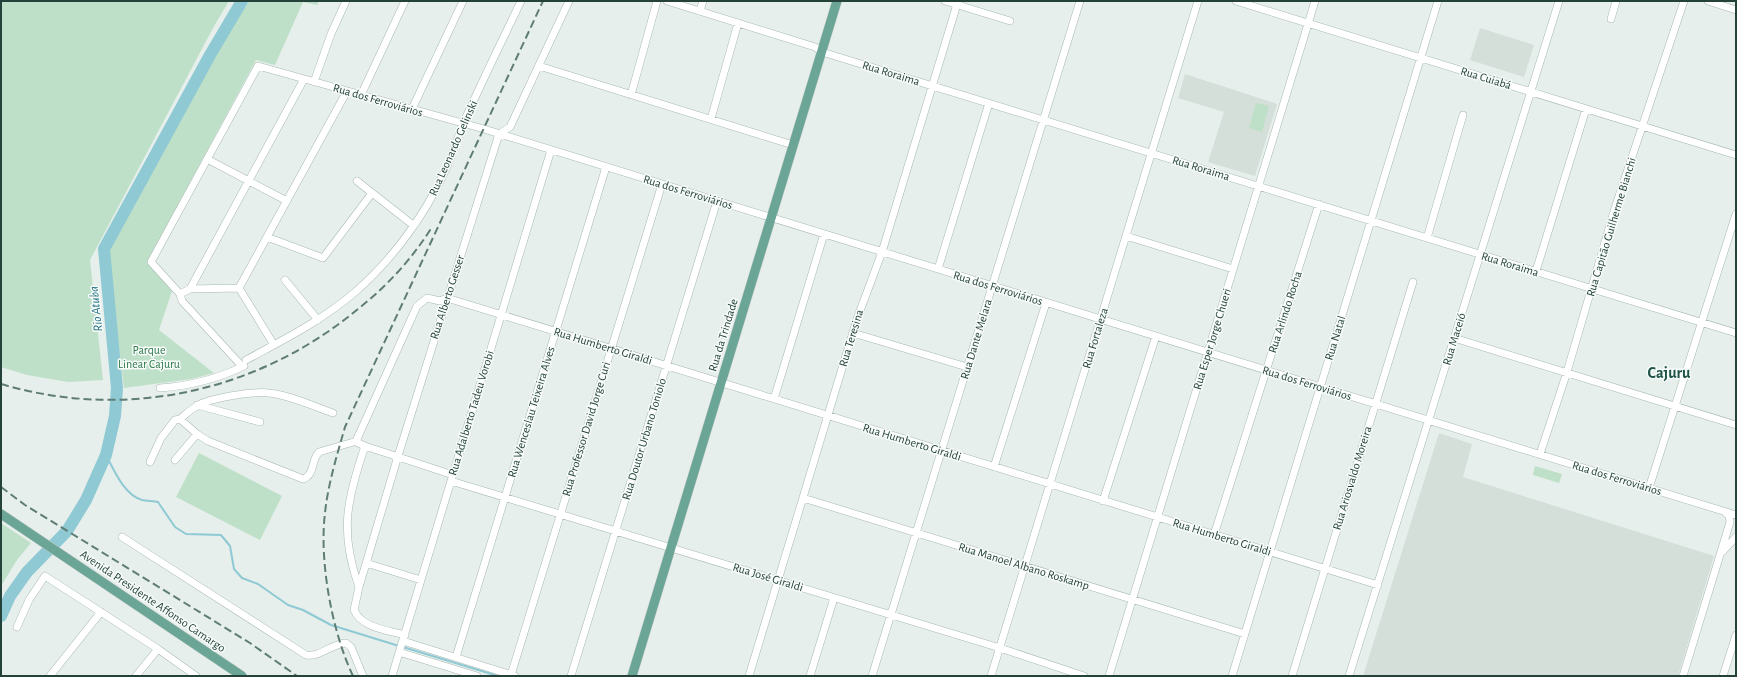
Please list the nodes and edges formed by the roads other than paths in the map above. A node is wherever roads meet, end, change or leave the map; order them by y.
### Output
1 (346, 1) edge
2 (405, 1) edge
3 (463, 1) edge
4 (521, 1) edge
5 (569, 1) edge
6 (658, 1) edge
7 (667, 1) edge
8 (703, 1) edge
9 (838, 1) edge
10 (945, 1) edge
11 (1080, 1) edge
12 (1198, 1) edge
13 (1236, 1) edge
14 (1315, 1) edge
15 (1438, 1) edge
16 (1559, 1) edge
17 (1616, 1) edge
18 (1684, 1) edge
19 (1708, 1) edge
20 (958, 3) edge
21 (1736, 10) edge
22 (700, 11) junction
23 (1611, 19) dead end
24 (1010, 21) dead end
25 (738, 23) junction
26 (1308, 23) junction
27 (822, 52) junction
28 (1421, 58) junction
29 (539, 66) junction
30 (304, 79) junction
31 (314, 82) junction
32 (932, 86) junction
33 (347, 91) junction
34 (1531, 92) junction
35 (361, 95) junction
36 (631, 95) junction
37 (989, 103) junction
38 (412, 109) junction
39 (1586, 109) junction
40 (1463, 115) dead end
41 (711, 120) junction
42 (1043, 120) junction
43 (463, 124) junction
44 (1642, 126) junction
45 (499, 134) junction
46 (794, 145) junction
47 (551, 150) junction
48 (1152, 153) junction
49 (1736, 155) edge
50 (207, 159) junction
51 (606, 167) junction
52 (249, 181) junction
53 (357, 181) dead end
54 (662, 184) junction
55 (1259, 186) junction
56 (372, 193) junction
57 (287, 201) junction
58 (717, 201) junction
59 (1319, 204) junction
60 (1736, 214) edge
61 (771, 218) junction
62 (1371, 221) junction
63 (413, 225) junction
64 (824, 234) junction
65 (267, 236) junction
66 (1126, 236) junction
67 (1427, 238) junction
68 (882, 252) junction
69 (1480, 254) junction
70 (938, 269) junction
71 (1234, 269) junction
72 (1536, 272) junction
73 (285, 280) dead end
74 (1413, 282) dead end
75 (992, 286) junction
76 (239, 288) junction
77 (190, 289) junction
78 (1592, 289) junction
79 (180, 294) junction
80 (447, 298) junction
81 (1046, 303) junction
82 (501, 315) junction
83 (1100, 319) junction
84 (318, 320) junction
85 (1703, 323) junction
86 (555, 332) junction
87 (852, 332) junction
88 (1736, 333) edge
89 (1156, 336) junction
90 (1454, 338) junction
91 (274, 345) junction
92 (611, 349) junction
93 (1208, 352) junction
94 (243, 363) junction
95 (666, 366) junction
96 (967, 367) junction
97 (1266, 370) junction
98 (1567, 372) junction
99 (721, 383) junction
100 (1320, 387) junction
101 (160, 388) dead end
102 (774, 399) junction
103 (1375, 404) junction
104 (197, 405) junction
105 (1676, 406) junction
106 (333, 413) dead end
107 (828, 416) junction
108 (180, 419) junction
109 (1429, 420) junction
110 (260, 422) dead end
111 (1736, 425) edge
112 (197, 434) junction
113 (357, 441) junction
114 (365, 446) junction
115 (941, 450) junction
116 (1540, 454) junction
117 (398, 456) junction
118 (175, 460) dead end
119 (150, 462) dead end
120 (994, 467) junction
121 (452, 478) junction
122 (1050, 484) junction
123 (1649, 488) junction
124 (505, 497) junction
125 (803, 498) junction
126 (1103, 501) junction
127 (1725, 512) junction
128 (1, 514) edge
129 (560, 514) junction
130 (1736, 515) edge
131 (1158, 518) junction
132 (615, 531) junction
133 (916, 533) junction
134 (1214, 535) junction
135 (122, 537) dead end
136 (1736, 537) edge
137 (671, 548) junction
138 (1270, 552) junction
139 (1721, 553) junction
140 (366, 563) junction
141 (1025, 566) junction
142 (1324, 569) junction
143 (421, 580) junction
144 (778, 581) junction
145 (1378, 585) junction
146 (359, 587) junction
147 (834, 598) junction
148 (1133, 600) junction
149 (101, 612) junction
150 (890, 615) junction
151 (17, 627) dead end
152 (1245, 634) junction
153 (1736, 635) edge
154 (404, 638) junction
155 (1000, 648) junction
156 (158, 649) junction
157 (399, 652) junction
158 (1733, 652) edge
159 (456, 658) junction
160 (452, 672) edge
161 (513, 675) edge
162 (50, 676) edge
163 (136, 676) edge
164 (196, 676) edge
165 (242, 676) edge
166 (363, 676) edge
167 (392, 676) edge
168 (477, 676) edge
169 (571, 676) edge
170 (632, 676) edge
171 (749, 676) edge
172 (810, 676) edge
173 (872, 676) edge
174 (991, 676) edge
175 (1084, 676) edge
176 (1109, 676) edge
177 (1232, 676) edge
178 (1292, 676) edge
179 (1349, 676) edge
180 (1683, 676) edge
181 (1723, 676) edge

1 - 31 street
2 - 35 street
3 - 38 street
4 - 43 street, Rua Leonardo Gelinski
5 - 29 street, Rua Alberto Gesser
6 - 36 street
7 - 22 street, Rua Roraima
8 - 22 street
9 - 27 main road, Rua da Trindade
10 - 20 street
11 - 42 street, Rua Dante Melara
12 - 48 street, Rua Fortaleza
13 - 26 street, Rua Cuiabá
14 - 26 street, Rua Esper Jorge Chueri
15 - 28 street, Rua Natal
16 - 34 street, Rua Maceió
17 - 23 street
18 - 44 street, Rua Capitão Guilherme Bianchi
19 - 21 street
20 - 24 street
20 - 32 street, Rua Teresina
22 - 25 street, Rua Roraima
25 - 27 street, Rua Roraima
25 - 41 street
26 - 28 street, Rua Cuiabá
26 - 55 street, Rua Esper Jorge Chueri
27 - 32 street, Rua Roraima
27 - 46 main road, Rua da Trindade
28 - 34 street, Rua Cuiabá
28 - 62 street, Rua Natal
29 - 36 street
29 - 45 street, Rua Alberto Gesser
30 - 31 street, Rua dos Ferroviários
30 - 50 street, Rua dos Ferroviários
30 - 52 street
31 - 33 street, Rua dos Ferroviários
32 - 37 street, Rua Roraima
32 - 68 street, Rua Teresina
33 - 35 street, Rua dos Ferroviários
33 - 57 street
34 - 39 street, Rua Cuiabá
34 - 69 street, Rua Maceió
35 - 38 street, Rua dos Ferroviários
36 - 41 street
37 - 42 street, Rua Roraima
37 - 70 street
38 - 43 street, Rua dos Ferroviários
39 - 44 street, Rua Cuiabá
39 - 72 street
40 - 67 street
41 - 46 street
42 - 48 street, Rua Roraima
42 - 75 street, Rua Dante Melara
43 - 45 street, Rua dos Ferroviários
43 - 63 street, Rua Leonardo Gelinski
44 - 49 street, Rua Cuiabá
44 - 78 street, Rua Capitão Guilherme Bianchi
45 - 47 street, Rua dos Ferroviários
45 - 80 street, Rua Alberto Gesser
46 - 61 main road, Rua da Trindade
47 - 51 street, Rua dos Ferroviários
47 - 82 street, Rua Adalberto Tadeu Vorobi
48 - 55 street, Rua Roraima
48 - 66 street, Rua Fortaleza
50 - 52 street
50 - 79 street
51 - 54 street, Rua dos Ferroviários
51 - 86 street, Rua Wenceslau Teixeira Alves
52 - 57 street
52 - 77 street
53 - 56 street
54 - 58 street, Rua dos Ferroviários
54 - 92 street, Rua Professor David Jorge Curi
55 - 59 street, Rua Roraima
55 - 71 street, Rua Esper Jorge Chueri
56 - 63 street
56 - 65 street
57 - 65 street
58 - 61 street, Rua dos Ferroviários
58 - 95 street, Rua Doutor Urbano Toniolo
59 - 62 street, Rua Roraima
59 - 97 street, Rua Arlindo Rocha
60 - 85 street
61 - 64 street, Rua dos Ferroviários
61 - 99 main road, Rua da Trindade
62 - 67 street, Rua Roraima
62 - 100 street, Rua Natal
63 - 84 street, Rua Leonardo Gelinski
64 - 68 street, Rua dos Ferroviários
64 - 102 street
65 - 76 street
66 - 71 street
66 - 83 street, Rua Fortaleza
67 - 69 street, Rua Roraima
68 - 70 street, Rua dos Ferroviários
68 - 87 street, Rua Teresina
69 - 72 street, Rua Roraima
69 - 90 street, Rua Maceió
70 - 75 street, Rua dos Ferroviários
71 - 93 street, Rua Esper Jorge Chueri
72 - 78 street, Rua Roraima
73 - 84 street
74 - 103 street, Rua Ariosvaldo Moreira
75 - 81 street, Rua dos Ferroviários
75 - 96 street, Rua Dante Melara
76 - 77 street
76 - 91 street
77 - 79 street
78 - 85 street, Rua Roraima
78 - 98 street, Rua Capitão Guilherme Bianchi
79 - 94 street
80 - 82 street, Rua Humberto Giraldi
80 - 113 street, Rua Humberto Giraldi
80 - 117 street, Rua Alberto Gesser
81 - 83 street, Rua dos Ferroviários
81 - 120 street
82 - 86 street, Rua Humberto Giraldi
82 - 121 street, Rua Adalberto Tadeu Vorobi
83 - 89 street, Rua dos Ferroviários
83 - 122 street, Rua Fortaleza
84 - 91 street, Rua Leonardo Gelinski
85 - 88 street, Rua Roraima
85 - 105 street
86 - 92 street, Rua Humberto Giraldi
86 - 124 street, Rua Wenceslau Teixeira Alves
87 - 96 street
87 - 107 street, Rua Teresina
89 - 93 street, Rua dos Ferroviários
89 - 126 street
90 - 98 street
90 - 109 street, Rua Maceió
91 - 94 street, Rua Leonardo Gelinski
92 - 95 street, Rua Humberto Giraldi
92 - 129 street, Rua Professor David Jorge Curi
93 - 97 street, Rua dos Ferroviários
93 - 131 street, Rua Esper Jorge Chueri
94 - 101 street, Rua Leonardo Gelinski
95 - 99 street, Rua Humberto Giraldi
95 - 132 street, Rua Doutor Urbano Toniolo
96 - 115 street, Rua Dante Melara
97 - 100 street, Rua dos Ferroviários
97 - 134 street, Rua Arlindo Rocha
98 - 105 street
98 - 116 street, Rua Capitão Guilherme Bianchi
99 - 102 street, Rua Humberto Giraldi
99 - 137 main road, Rua da Trindade
100 - 103 street, Rua dos Ferroviários
100 - 138 street, Rua Natal
102 - 107 street, Rua Humberto Giraldi
103 - 109 street, Rua dos Ferroviários
103 - 142 street, Rua Ariosvaldo Moreira
104 - 106 street
104 - 108 street
104 - 110 street
105 - 111 street
105 - 123 street
107 - 115 street, Rua Humberto Giraldi
107 - 125 street, Rua Teresina
108 - 112 street
108 - 119 street
109 - 116 street, Rua dos Ferroviários
109 - 145 street, Rua Maceió
112 - 113 street
112 - 118 street
113 - 114 street, Rua José Giraldi
114 - 117 street, Rua José Giraldi
114 - 146 street
115 - 120 street, Rua Humberto Giraldi
115 - 133 street, Rua Dante Melara
116 - 123 street, Rua dos Ferroviários
117 - 121 street, Rua José Giraldi
117 - 140 street, Rua Alberto Gesser
120 - 122 street, Rua Humberto Giraldi
121 - 124 street, Rua José Giraldi
121 - 143 street, Rua Adalberto Tadeu Vorobi
122 - 126 street, Rua Humberto Giraldi
122 - 141 street, Rua Fortaleza
123 - 127 street, Rua dos Ferroviários
124 - 129 street, Rua José Giraldi
124 - 159 street, Rua Wenceslau Teixeira Alves
125 - 133 street, Rua Manoel Albano Roskamp
125 - 144 street, Rua Teresina
126 - 131 street, Rua Humberto Giraldi
127 - 130 street, Rua dos Ferroviários
127 - 139 street
128 - 165 main road, Avenida Presidente Affonso Camargo
129 - 132 street, Rua José Giraldi
129 - 161 street, Rua Professor David Jorge Curi
131 - 134 street, Rua Humberto Giraldi
131 - 148 street, Rua Esper Jorge Chueri
132 - 137 street, Rua José Giraldi
132 - 169 street, Rua Doutor Urbano Toniolo
133 - 141 street, Rua Manoel Albano Roskamp
133 - 150 street, Rua Dante Melara
134 - 138 street, Rua Humberto Giraldi
135 - 166 street
136 - 139 street
137 - 144 street, Rua José Giraldi
137 - 170 main road, Rua da Trindade
138 - 142 street, Rua Humberto Giraldi
138 - 152 street, Rua Natal
139 - 180 street
140 - 143 street
140 - 146 street, Rua Alberto Gesser
141 - 148 street, Rua Manoel Albano Roskamp
141 - 155 street, Rua Fortaleza
142 - 145 street, Rua Humberto Giraldi
142 - 178 street, Rua Ariosvaldo Moreira
143 - 154 street, Rua Adalberto Tadeu Vorobi
144 - 147 street, Rua José Giraldi
144 - 171 street, Rua Teresina
145 - 179 street, Rua Maceió
146 - 154 street, Rua Alberto Gesser
147 - 150 street, Rua José Giraldi
147 - 172 street
148 - 152 street, Rua Manoel Albano Roskamp
148 - 176 street, Rua Esper Jorge Chueri
149 - 151 street
149 - 156 street
149 - 162 street
150 - 155 street, Rua José Giraldi
150 - 173 street, Rua Dante Melara
152 - 177 street, Rua Natal
153 - 158 street
154 - 157 street, Rua Adalberto Tadeu Vorobi
154 - 159 street
155 - 174 street, Rua Fortaleza
155 - 175 street, Rua José Giraldi
156 - 163 street
156 - 164 street
157 - 160 street
157 - 167 street, Rua Adalberto Tadeu Vorobi
158 - 181 street
159 - 161 street
160 - 168 street

